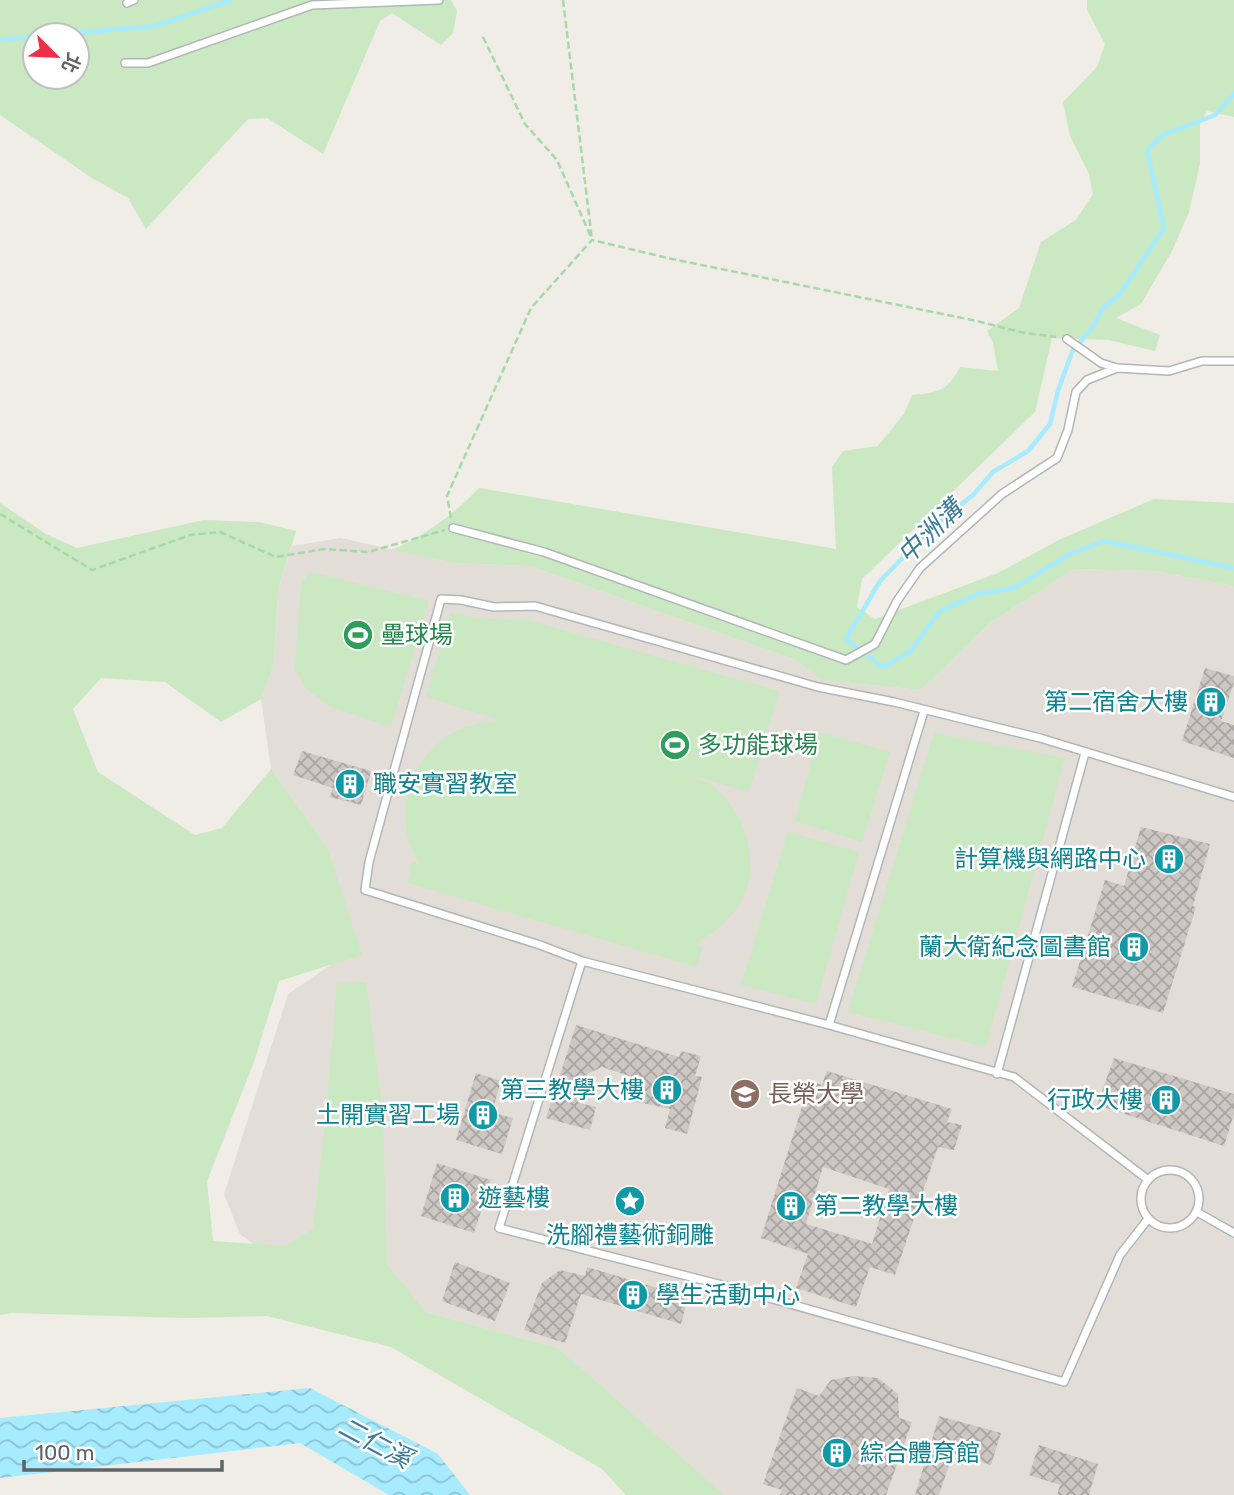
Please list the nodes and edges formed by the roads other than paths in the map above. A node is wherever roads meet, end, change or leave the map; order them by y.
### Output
1 (439, 0) edge
2 (125, 62) dead end
3 (1067, 339) road end
4 (1234, 360) edge
5 (1117, 368) junction
6 (453, 527) road end
7 (924, 711) junction
8 (1085, 754) junction
9 (1234, 797) edge
10 (582, 961) junction
11 (828, 1025) junction
12 (997, 1074) junction
13 (1147, 1179) junction
14 (1197, 1212) junction
15 (1148, 1219) junction
16 (1234, 1233) edge

1 - 2 lane
3 - 5 lane
4 - 5 lane
5 - 6 lane
7 - 8 lane
7 - 10 lane
7 - 11 lane
8 - 9 lane
8 - 12 lane
10 - 11 lane
10 - 15 lane
11 - 12 lane
12 - 13 lane
13 - 14 lane
13 - 15 lane
14 - 15 lane
14 - 16 lane

